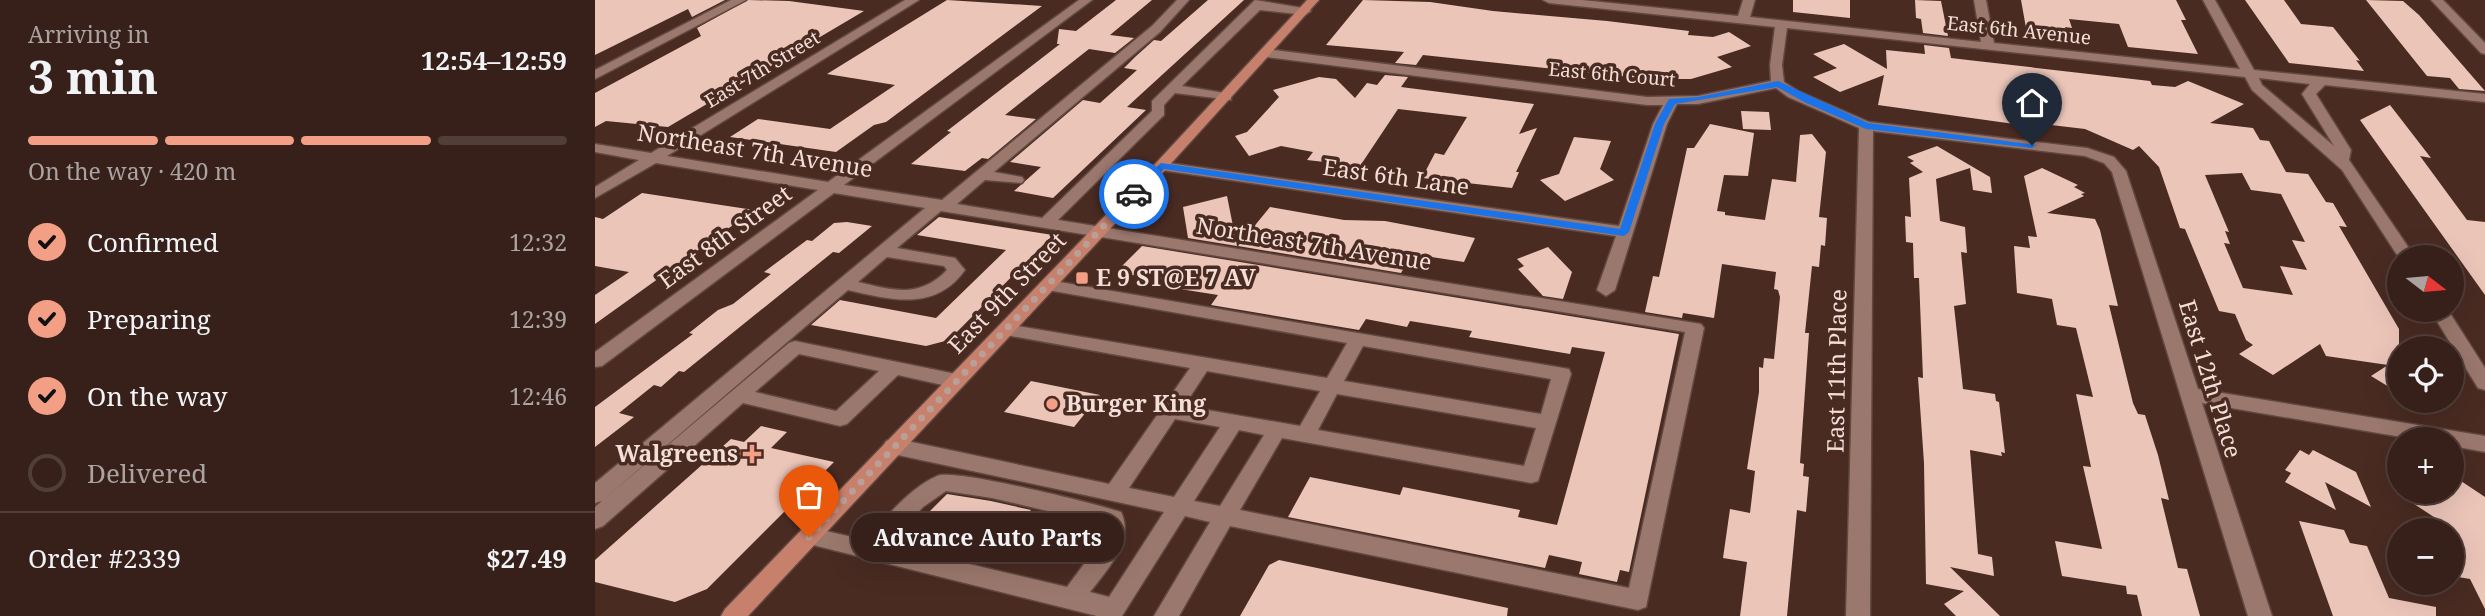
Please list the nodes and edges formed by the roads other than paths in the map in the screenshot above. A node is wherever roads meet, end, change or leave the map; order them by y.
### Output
1 (740, 0) edge
2 (913, 0) edge
3 (1086, 0) edge
4 (1183, 0) edge
5 (1549, 0) edge
6 (1749, 0) edge
7 (1980, 0) edge
8 (2209, 0) edge
9 (2437, 0) edge
10 (1259, 3) edge
11 (1309, 5) edge
12 (1743, 21) junction
13 (1781, 25) junction
14 (1988, 46) junction
15 (2485, 50) edge
16 (1267, 52) junction
17 (2249, 73) junction
18 (595, 75) edge
19 (2323, 81) junction
20 (1778, 84) junction
21 (1173, 89) junction
22 (1226, 97) junction
23 (2485, 98) edge
24 (1672, 101) junction
25 (1866, 126) junction
26 (595, 148) edge
27 (654, 157) junction
28 (2344, 164) junction
29 (1161, 166) junction
30 (981, 176) junction
31 (1017, 180) dead end
32 (833, 186) junction
33 (595, 193) edge
34 (943, 204) junction
35 (1048, 222) junction
36 (1100, 230) junction
37 (1624, 232) junction
38 (2400, 245) edge
39 (884, 251) junction
40 (844, 284) junction
41 (1048, 285) junction
42 (1606, 290) dead end
43 (2447, 322) edge
44 (1006, 330) junction
45 (1358, 339) junction
46 (595, 361) edge
47 (1203, 363) junction
48 (894, 368) junction
49 (956, 381) junction
50 (2485, 383) edge
51 (1332, 385) junction
52 (2189, 394) junction
53 (739, 395) junction
54 (1172, 411) junction
55 (1234, 422) junction
56 (1548, 423) junction
57 (1277, 430) junction
58 (1305, 435) junction
59 (2485, 444) edge
60 (893, 446) junction
61 (1114, 493) junction
62 (595, 495) edge
63 (1179, 506) junction
64 (1225, 516) junction
65 (595, 520) edge
66 (809, 537) junction
67 (869, 551) junction
68 (1072, 598) junction
69 (1111, 612) edge
70 (733, 616) edge
71 (1166, 616) edge
72 (1858, 616) edge
73 (2260, 616) edge

1 - 18 street
2 - 27 street, East 7th Street
3 - 32 street, East 8th Street
4 - 30 street
5 - 12 street, East 6th Avenue
6 - 12 street
7 - 14 street
8 - 17 street
9 - 15 street
10 - 11 street
10 - 21 street
11 - 16 main road, East 9th Street
12 - 13 street, East 6th Avenue
13 - 14 street, East 6th Avenue
13 - 20 street
14 - 17 street, East 6th Avenue
16 - 22 main road, East 9th Street
16 - 24 street, East 6th Court
17 - 19 street, East 6th Avenue
17 - 28 street
19 - 23 street, East 6th Avenue
19 - 28 street
20 - 24 street, East 6th Court
20 - 25 street
21 - 22 street
21 - 35 street
22 - 29 main road, East 9th Street
24 - 37 street
25 - 52 street, East 12th Place
25 - 72 street, East 11th Place
26 - 27 street, Northeast 7th Avenue
27 - 32 street, Northeast 7th Avenue
27 - 33 street, East 7th Street
28 - 38 street
29 - 36 main road, East 9th Street
29 - 37 street, East 6th Lane
30 - 31 street
30 - 34 street
32 - 34 street, Northeast 7th Avenue
32 - 46 street, East 8th Street
34 - 35 street, Northeast 7th Avenue
34 - 39 street
35 - 36 street, Northeast 7th Avenue
36 - 41 main road, East 9th Street
36 - 64 street, Northeast 7th Avenue
37 - 42 street
39 - 40 street
39 - 40 street
40 - 62 street
41 - 44 main road, East 9th Street
41 - 45 street
43 - 50 street
44 - 47 street
44 - 49 main road, East 9th Street
45 - 51 street
45 - 56 street
47 - 51 street
47 - 54 street
48 - 49 street
48 - 53 street
48 - 53 street
49 - 60 main road, East 9th Street
51 - 56 street
51 - 58 street
52 - 59 street
52 - 73 street, East 12th Place
53 - 65 street
54 - 55 street
54 - 61 street
55 - 57 street
55 - 63 street
56 - 58 street
57 - 58 street
57 - 64 street
60 - 61 street
60 - 66 main road, East 9th Street
61 - 63 street
63 - 64 street
63 - 69 street
64 - 71 street
66 - 67 street
66 - 70 main road, East 9th Street
67 - 68 street
67 - 68 street
68 - 69 street

